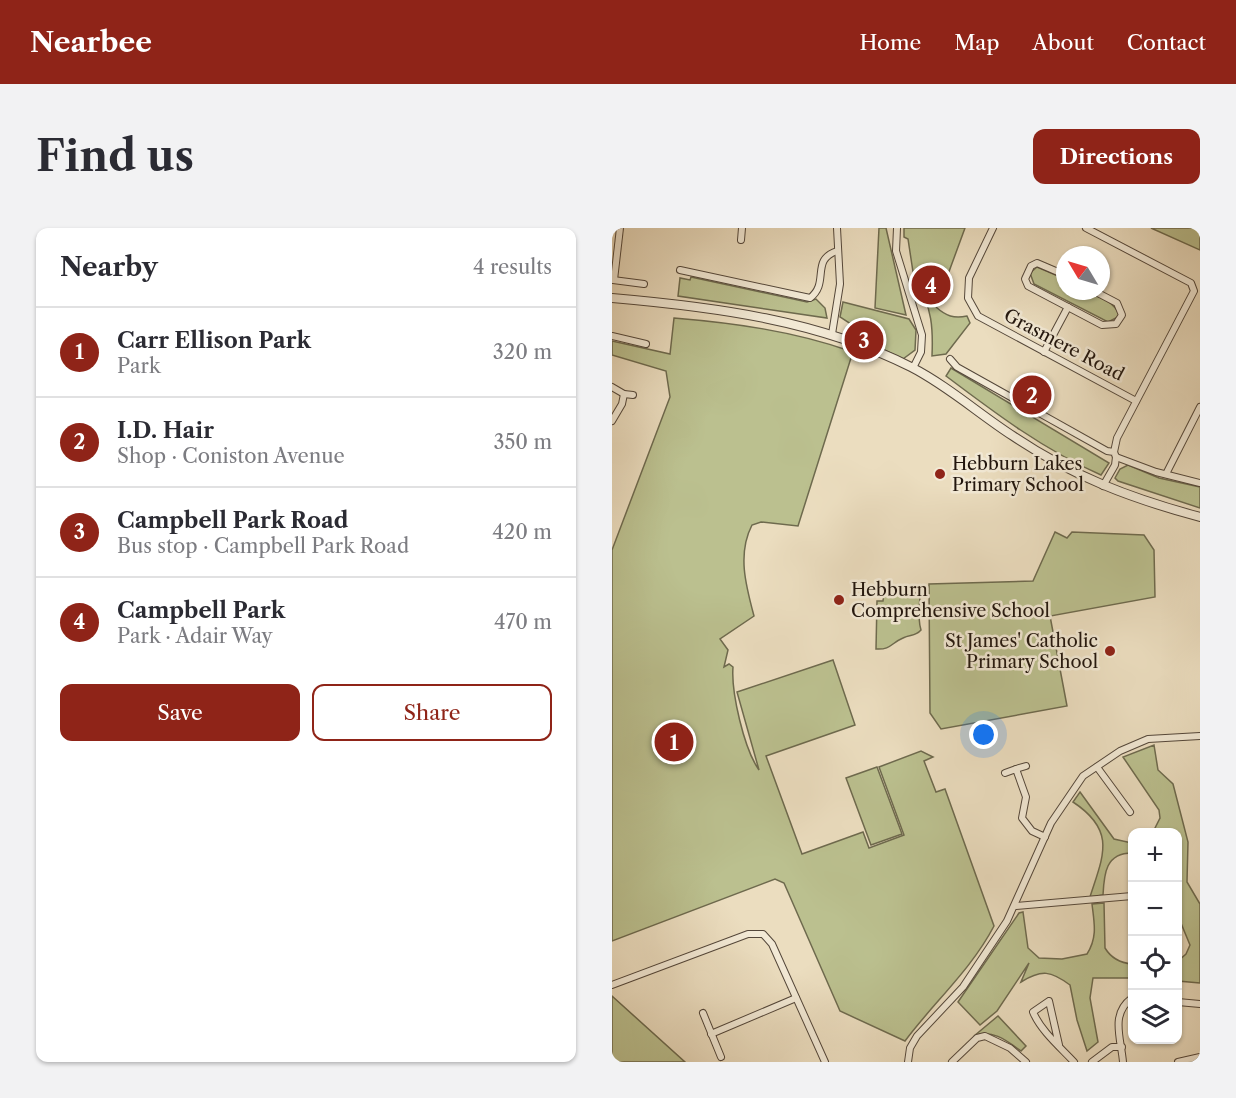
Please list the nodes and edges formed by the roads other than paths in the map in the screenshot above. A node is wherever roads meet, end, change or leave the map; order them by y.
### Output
1 (620, 228) edge
2 (742, 228) edge
3 (837, 228) edge
4 (897, 228) edge
5 (993, 228) edge
6 (1086, 228) edge
7 (741, 240) dead end
8 (837, 251) junction
9 (680, 270) dead end
10 (1056, 272) edge
11 (613, 280) edge
12 (644, 284) dead end
13 (612, 298) edge
14 (1110, 299) edge
15 (1068, 307) junction
16 (832, 334) junction
17 (612, 336) edge
18 (646, 344) dead end
19 (1044, 352) junction
20 (950, 359) dead end
21 (913, 368) junction
22 (612, 387) edge
23 (624, 394) junction
24 (633, 395) dead end
25 (1136, 401) junction
26 (1200, 407) edge
27 (612, 421) edge
28 (1115, 454) junction
29 (1166, 474) junction
30 (1200, 483) edge
31 (1103, 487) junction
32 (1200, 518) edge
33 (1200, 736) edge
34 (1026, 766) dead end
35 (1097, 767) junction
36 (1016, 769) junction
37 (1005, 773) dead end
38 (1130, 812) dead end
39 (1045, 837) junction
40 (1128, 896) edge
41 (1016, 906) junction
42 (612, 986) edge
43 (796, 998) junction
44 (1128, 1001) edge
45 (1182, 1002) edge
46 (1200, 1004) edge
47 (703, 1013) dead end
48 (711, 1034) junction
49 (1059, 1046) junction
50 (1122, 1047) junction
51 (721, 1057) dead end
52 (1200, 1057) edge
53 (825, 1062) edge
54 (909, 1062) edge
55 (952, 1062) edge
56 (1026, 1062) edge
57 (1074, 1062) edge
58 (1092, 1062) edge
59 (1124, 1062) edge
60 (1178, 1062) edge

1 - 11 street
2 - 7 street
3 - 8 street
4 - 21 street
5 - 19 street, Grasmere Road
6 - 25 street
8 - 9 street
8 - 16 street
10 - 15 street
11 - 12 street
13 - 16 street
14 - 15 street
15 - 19 street
16 - 21 street
17 - 18 street
19 - 25 street, Grasmere Road
20 - 28 street
21 - 31 street
22 - 23 street
23 - 24 street
23 - 27 street
25 - 28 street
26 - 29 street
28 - 29 street
28 - 31 street
29 - 30 street
31 - 32 street
33 - 35 street
34 - 36 street
35 - 38 street
35 - 39 street
36 - 37 street
36 - 39 street
39 - 41 street
40 - 41 street
41 - 54 street
42 - 43 street
43 - 48 street
43 - 53 street
44 - 50 street
45 - 46 street
47 - 48 street
48 - 51 street
49 - 49 street
49 - 57 street
50 - 58 street
50 - 59 street
52 - 60 street
55 - 56 street

